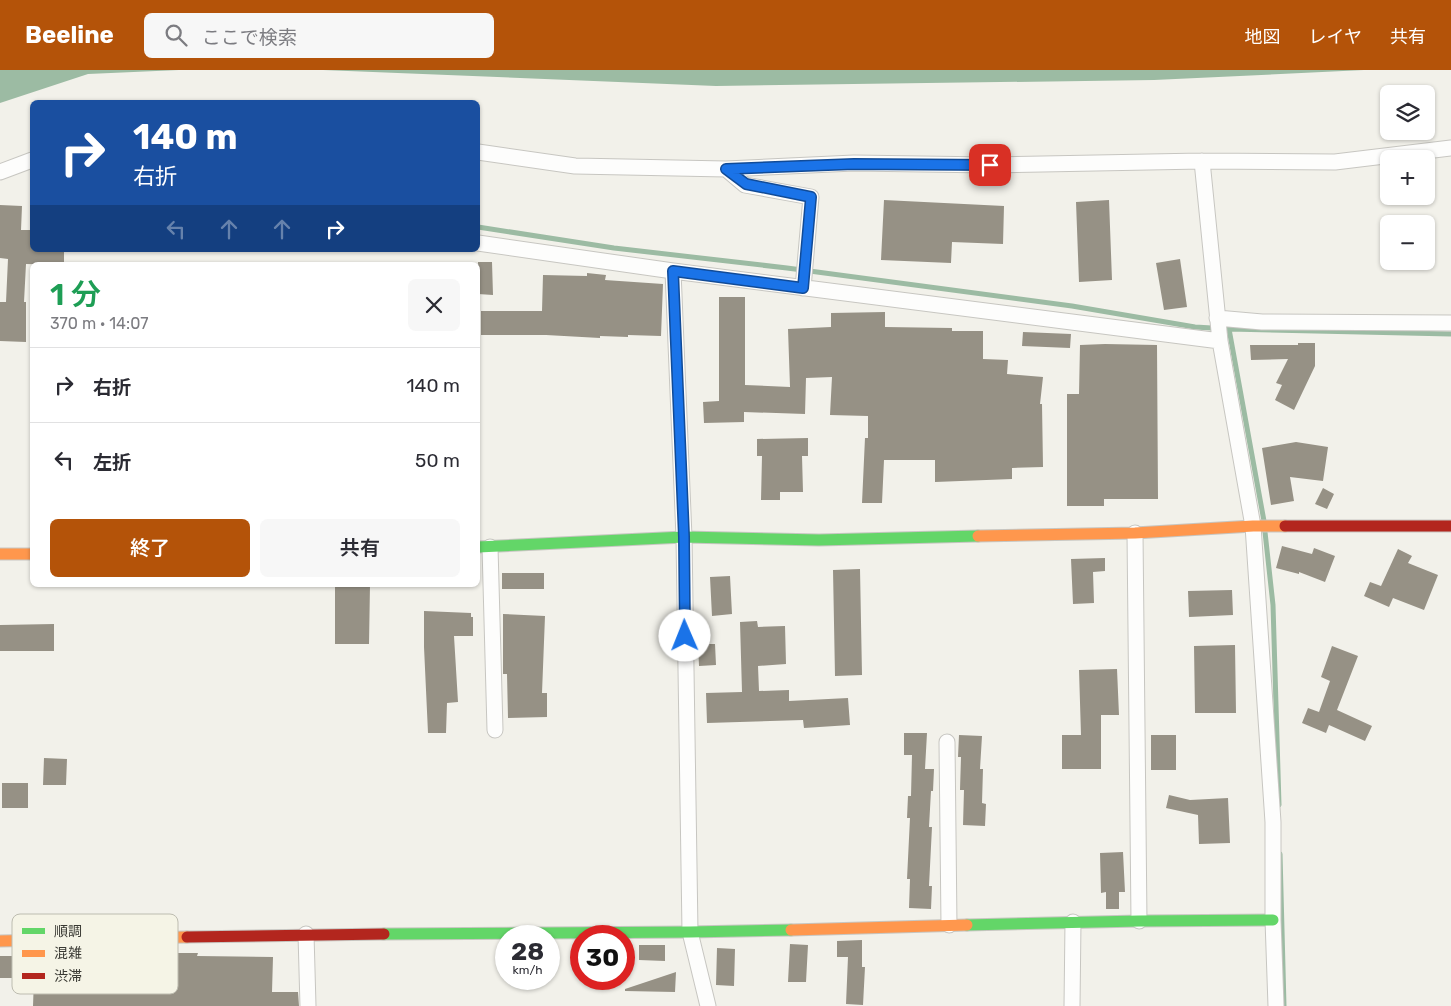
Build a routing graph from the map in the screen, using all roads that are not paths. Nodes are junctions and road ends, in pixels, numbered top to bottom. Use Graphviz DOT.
graph roads {
  1 [pos="1451,148"];
  2 [pos="480,152"];
  3 [pos="30,161"];
  4 [pos="1202,161"];
  5 [pos="726,169"];
  6 [pos="0,172"];
  7 [pos="480,243"];
  8 [pos="673,271"];
  9 [pos="803,288"];
  10 [pos="1218,318"];
  11 [pos="1451,323"];
  12 [pos="1220,342"];
  13 [pos="1253,526"];
  14 [pos="1451,526"];
  15 [pos="1135,533"];
  16 [pos="684,537"];
  17 [pos="484,547"];
  18 [pos="0,554"];
  19 [pos="30,554"];
  20 [pos="495,730"];
  21 [pos="947,742"];
  22 [pos="1273,920"];
  23 [pos="1139,921"];
  24 [pos="1073,922"];
  25 [pos="949,925"];
  26 [pos="690,932"];
  27 [pos="306,934"];
  28 [pos="178,937"];
  29 [pos="308,1006"];
  30 [pos="708,1006"];
  31 [pos="1072,1006"];
  32 [pos="1276,1006"];
  1 -- 4 [label="street"];
  2 -- 5 [label="street"];
  3 -- 6 [label="street"];
  4 -- 5 [label="street"];
  4 -- 10 [label="street"];
  5 -- 9 [label="street"];
  7 -- 8 [label="street"];
  8 -- 9 [label="street"];
  8 -- 16 [label="street"];
  9 -- 12 [label="street"];
  10 -- 11 [label="street"];
  10 -- 12 [label="street"];
  12 -- 13 [label="street"];
  13 -- 14 [label="street"];
  13 -- 15 [label="street"];
  13 -- 22 [label="street"];
  15 -- 16 [label="street"];
  15 -- 23 [label="street"];
  16 -- 17 [label="street"];
  16 -- 26 [label="street"];
  17 -- 20 [label="street"];
  18 -- 19 [label="street"];
  21 -- 25 [label="street"];
  22 -- 23 [label="street"];
  22 -- 32 [label="street"];
  23 -- 24 [label="street"];
  24 -- 25 [label="street"];
  24 -- 31 [label="street"];
  25 -- 26 [label="street"];
  26 -- 27 [label="street"];
  26 -- 30 [label="street"];
  27 -- 28 [label="street"];
  27 -- 29 [label="street"];
}
